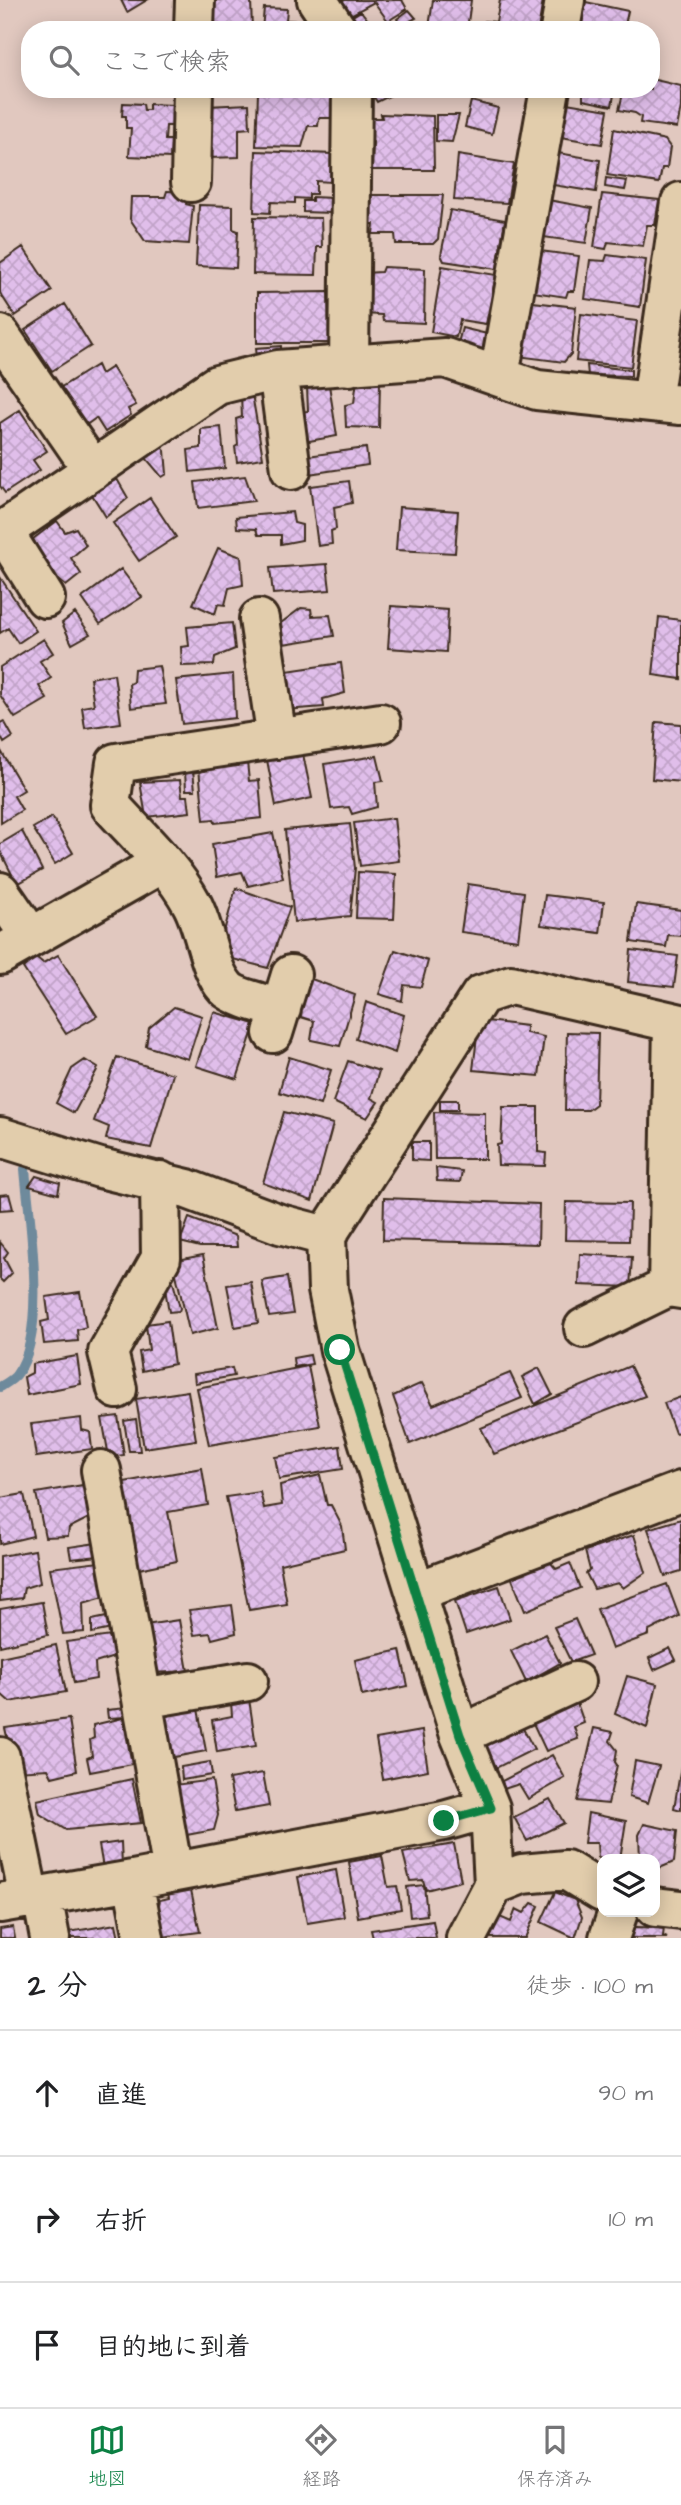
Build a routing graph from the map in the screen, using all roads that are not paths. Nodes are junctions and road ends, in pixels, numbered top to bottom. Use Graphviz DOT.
graph roads {
  1 [pos="195,0"];
  2 [pos="317,0"];
  3 [pos="565,0"];
  4 [pos="194,21"];
  5 [pos="331,21"];
  6 [pos="562,21"];
  7 [pos="193,98"];
  8 [pos="352,98"];
  9 [pos="548,98"];
  10 [pos="193,182"];
  11 [pos="681,202"];
  12 [pos="0,335"];
  13 [pos="349,366"];
  14 [pos="278,370"];
  15 [pos="499,376"];
  16 [pos="666,404"];
  17 [pos="93,470"];
  18 [pos="290,470"];
  19 [pos="1,532"];
  20 [pos="45,598"];
  21 [pos="259,620"];
  22 [pos="381,723"];
  23 [pos="277,739"];
  24 [pos="162,863"];
  25 [pos="0,891"];
  26 [pos="15,946"];
  27 [pos="282,1006"];
  28 [pos="677,1024"];
  29 [pos="0,1137"];
  30 [pos="160,1181"];
  31 [pos="326,1236"];
  32 [pos="674,1288"];
  33 [pos="584,1328"];
  34 [pos="117,1389"];
  35 [pos="102,1471"];
  36 [pos="681,1492"];
  37 [pos="416,1592"];
  38 [pos="248,1681"];
  39 [pos="575,1682"];
  40 [pos="142,1699"];
  41 [pos="460,1735"];
  42 [pos="0,1757"];
  43 [pos="491,1808"];
  44 [pos="173,1872"];
  45 [pos="134,1880"];
  46 [pos="494,1885"];
  47 [pos="597,1889"];
  48 [pos="24,1899"];
  49 [pos="660,1908"];
  50 [pos="681,1910"];
  51 [pos="616,1917"];
  52 [pos="50,1938"];
  53 [pos="144,1938"];
  54 [pos="466,1938"];
  55 [pos="609,1938"];
  1 -- 4 [label="street"];
  2 -- 5 [label="street"];
  3 -- 6 [label="street"];
  7 -- 10 [label="street"];
  8 -- 13 [label="street"];
  9 -- 15 [label="street"];
  11 -- 16 [label="street"];
  12 -- 17 [label="street"];
  13 -- 14 [label="street"];
  13 -- 15 [label="street"];
  14 -- 17 [label="street"];
  14 -- 18 [label="street"];
  15 -- 16 [label="street"];
  17 -- 19 [label="street"];
  19 -- 20 [label="street"];
  21 -- 23 [label="street"];
  22 -- 23 [label="street"];
  23 -- 24 [label="street"];
  24 -- 26 [label="street"];
  24 -- 27 [label="street"];
  25 -- 26 [label="street"];
  28 -- 31 [label="street"];
  28 -- 32 [label="street"];
  29 -- 30 [label="street"];
  30 -- 31 [label="street"];
  30 -- 34 [label="street"];
  31 -- 37 [label="street"];
  32 -- 33 [label="street"];
  35 -- 40 [label="street"];
  36 -- 37 [label="street"];
  37 -- 41 [label="street"];
  38 -- 40 [label="street"];
  39 -- 41 [label="street"];
  40 -- 44 [label="street"];
  41 -- 43 [label="street"];
  42 -- 48 [label="street"];
  43 -- 44 [label="street"];
  43 -- 46 [label="street"];
  44 -- 45 [label="street"];
  45 -- 48 [label="street"];
  45 -- 53 [label="street"];
  46 -- 47 [label="street"];
  46 -- 54 [label="street"];
  48 -- 52 [label="street"];
  49 -- 50 [label="street"];
  51 -- 55 [label="street"];
}
